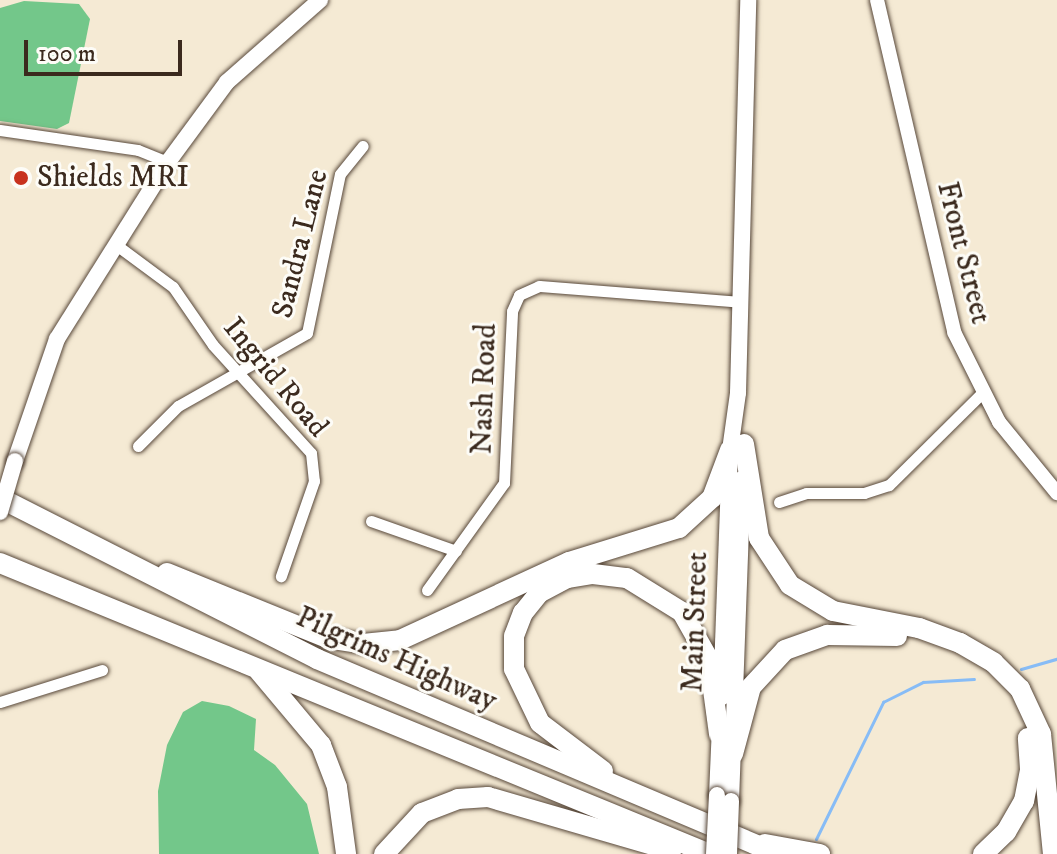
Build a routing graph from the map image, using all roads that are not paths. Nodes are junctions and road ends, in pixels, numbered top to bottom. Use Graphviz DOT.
graph roads {
  1 [pos="320,0"];
  2 [pos="748,0"];
  3 [pos="877,0"];
  4 [pos="0,130"];
  5 [pos="363,146"];
  6 [pos="168,162"];
  7 [pos="115,244"];
  8 [pos="741,302"];
  9 [pos="240,373"];
  10 [pos="982,393"];
  11 [pos="138,446"];
  12 [pos="737,447"];
  13 [pos="1057,493"];
  14 [pos="0,498"];
  15 [pos="779,502"];
  16 [pos="0,512"];
  17 [pos="26,512"];
  18 [pos="371,521"];
  19 [pos="456,551"];
  20 [pos="0,563"];
  21 [pos="281,576"];
  22 [pos="427,590"];
  23 [pos="257,668"];
  24 [pos="102,670"];
  25 [pos="0,702"];
  26 [pos="719,734"];
  27 [pos="733,754"];
  28 [pos="724,798"];
  29 [pos="673,811"];
  30 [pos="746,841"];
  31 [pos="346,854"];
  32 [pos="384,854"];
  33 [pos="682,854"];
  34 [pos="712,854"];
  35 [pos="729,854"];
  36 [pos="778,854"];
  37 [pos="820,854"];
  38 [pos="983,854"];
  39 [pos="1053,854"];
  1 -- 6 [label="main road"];
  2 -- 8 [label="main road, Main Street"];
  3 -- 10 [label="street, Front Street"];
  4 -- 6 [label="street"];
  5 -- 9 [label="street, Sandra Lane"];
  6 -- 7 [label="main road"];
  7 -- 9 [label="street, Ingrid Road"];
  7 -- 16 [label="main road, bridge"];
  8 -- 12 [label="main road, Main Street"];
  8 -- 19 [label="street, Nash Road"];
  9 -- 11 [label="street, Sandra Lane"];
  9 -- 21 [label="street, Ingrid Road"];
  10 -- 13 [label="street, Front Street"];
  10 -- 15 [label="street"];
  12 -- 17 [label="highway"];
  12 -- 26 [label="main road, Main Street"];
  12 -- 27 [label="main road, Main Street"];
  12 -- 39 [label="highway"];
  14 -- 17 [label="highway, Pilgrims Highway"];
  17 -- 29 [label="highway, Pilgrims Highway"];
  18 -- 19 [label="street"];
  19 -- 22 [label="street, Nash Road"];
  20 -- 23 [label="highway, Pilgrims Highway"];
  23 -- 31 [label="highway"];
  23 -- 34 [label="highway, Pilgrims Highway"];
  24 -- 25 [label="street"];
  26 -- 28 [label="main road, Main Street"];
  26 -- 29 [label="highway"];
  27 -- 28 [label="main road, Main Street"];
  27 -- 38 [label="highway"];
  28 -- 34 [label="main road, Main Street, bridge"];
  28 -- 35 [label="main road, Main Street, bridge"];
  29 -- 30 [label="highway, Pilgrims Highway"];
  30 -- 36 [label="highway, Pilgrims Highway"];
  30 -- 37 [label="highway"];
  32 -- 33 [label="highway"];
}
